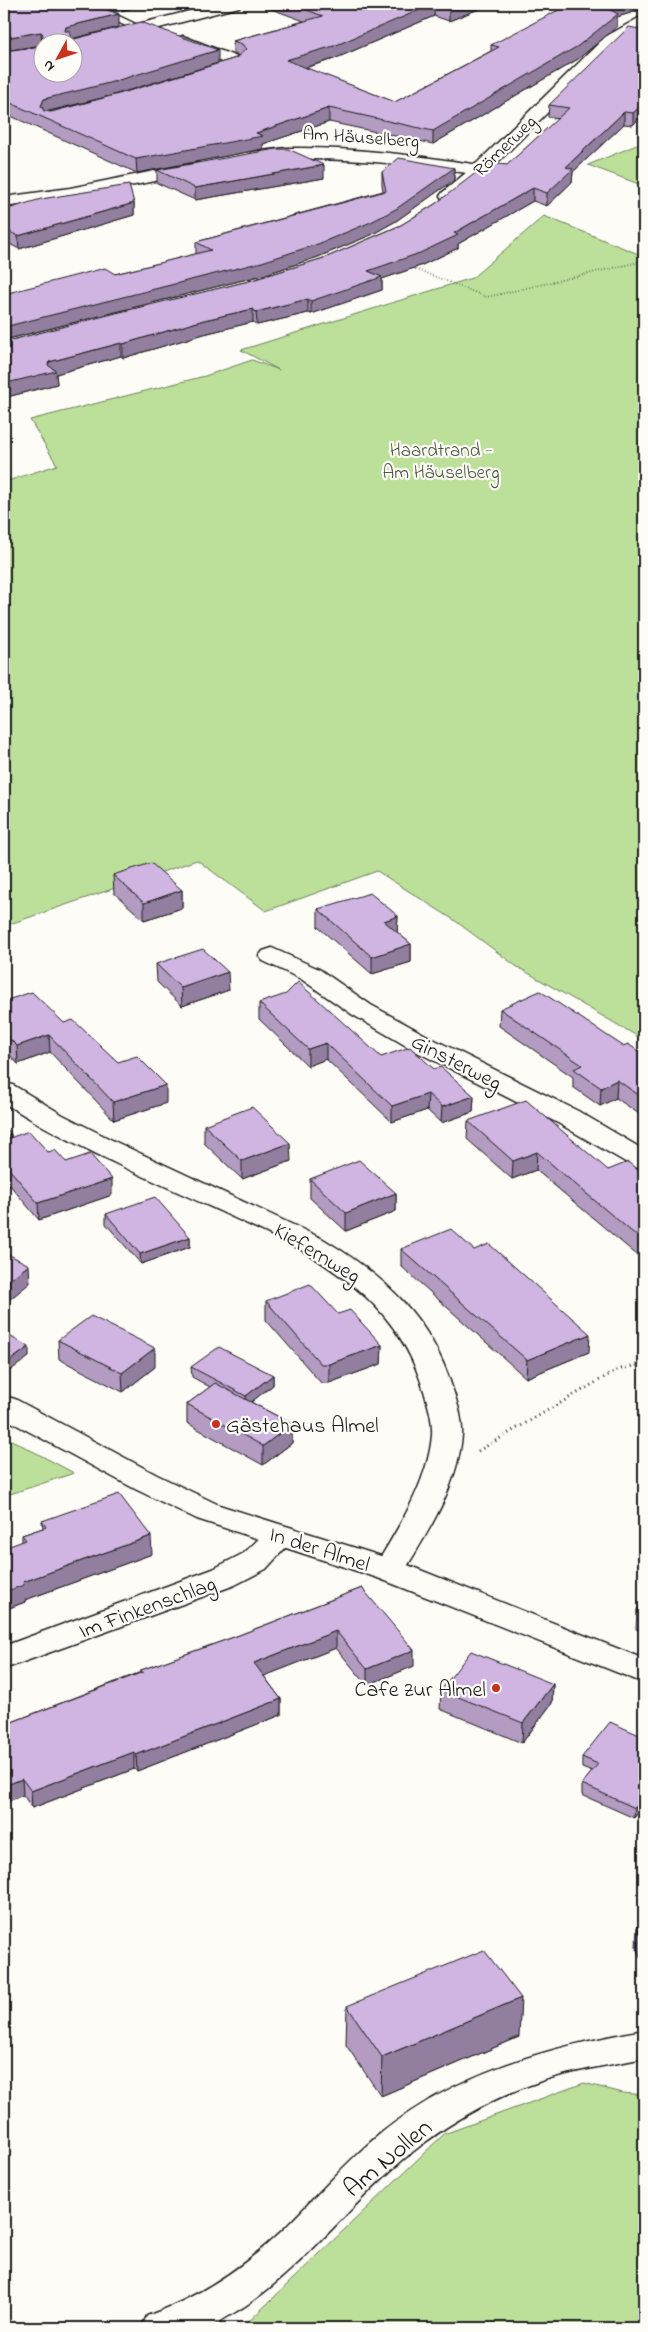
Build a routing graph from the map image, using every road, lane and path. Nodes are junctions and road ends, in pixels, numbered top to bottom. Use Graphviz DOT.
graph roads {
  1 [pos="86,4"];
  2 [pos="229,4"];
  3 [pos="644,20"];
  4 [pos="144,28"];
  5 [pos="624,31"];
  6 [pos="644,36"];
  7 [pos="82,44"];
  8 [pos="192,78"];
  9 [pos="241,159"];
  10 [pos="212,164"];
  11 [pos="480,170"];
  12 [pos="4,202"];
  13 [pos="432,208"];
  14 [pos="644,261"];
  15 [pos="406,266"];
  16 [pos="272,956"];
  17 [pos="4,1091"];
  18 [pos="644,1161"];
  19 [pos="644,1363"];
  20 [pos="4,1406"];
  21 [pos="439,1474"];
  22 [pos="281,1535"];
  23 [pos="389,1570"];
  24 [pos="4,1658"];
  25 [pos="644,1672"];
  26 [pos="644,2044"];
  27 [pos="161,2328"];
  1 -- 4 [label="lane"];
  2 -- 4 [label="street"];
  3 -- 5 [label="street, Römerweg"];
  4 -- 7 [label="street"];
  4 -- 8 [label="street"];
  5 -- 6 [label="street"];
  5 -- 11 [label="street, Römerweg"];
  9 -- 11 [label="street, Am Häuselberg"];
  10 -- 12 [label="street"];
  11 -- 13 [label="street, Römerweg"];
  14 -- 15 [label="path"];
  16 -- 18 [label="street, Ginsterweg"];
  17 -- 21 [label="street, Kiefernweg"];
  19 -- 21 [label="path"];
  20 -- 22 [label="street, In der Almel"];
  21 -- 23 [label="street, Kiefernweg"];
  22 -- 23 [label="street, In der Almel"];
  22 -- 24 [label="street, Im Finkenschlag"];
  23 -- 25 [label="street, In der Almel"];
  26 -- 27 [label="street, Am Nollen"];
}
